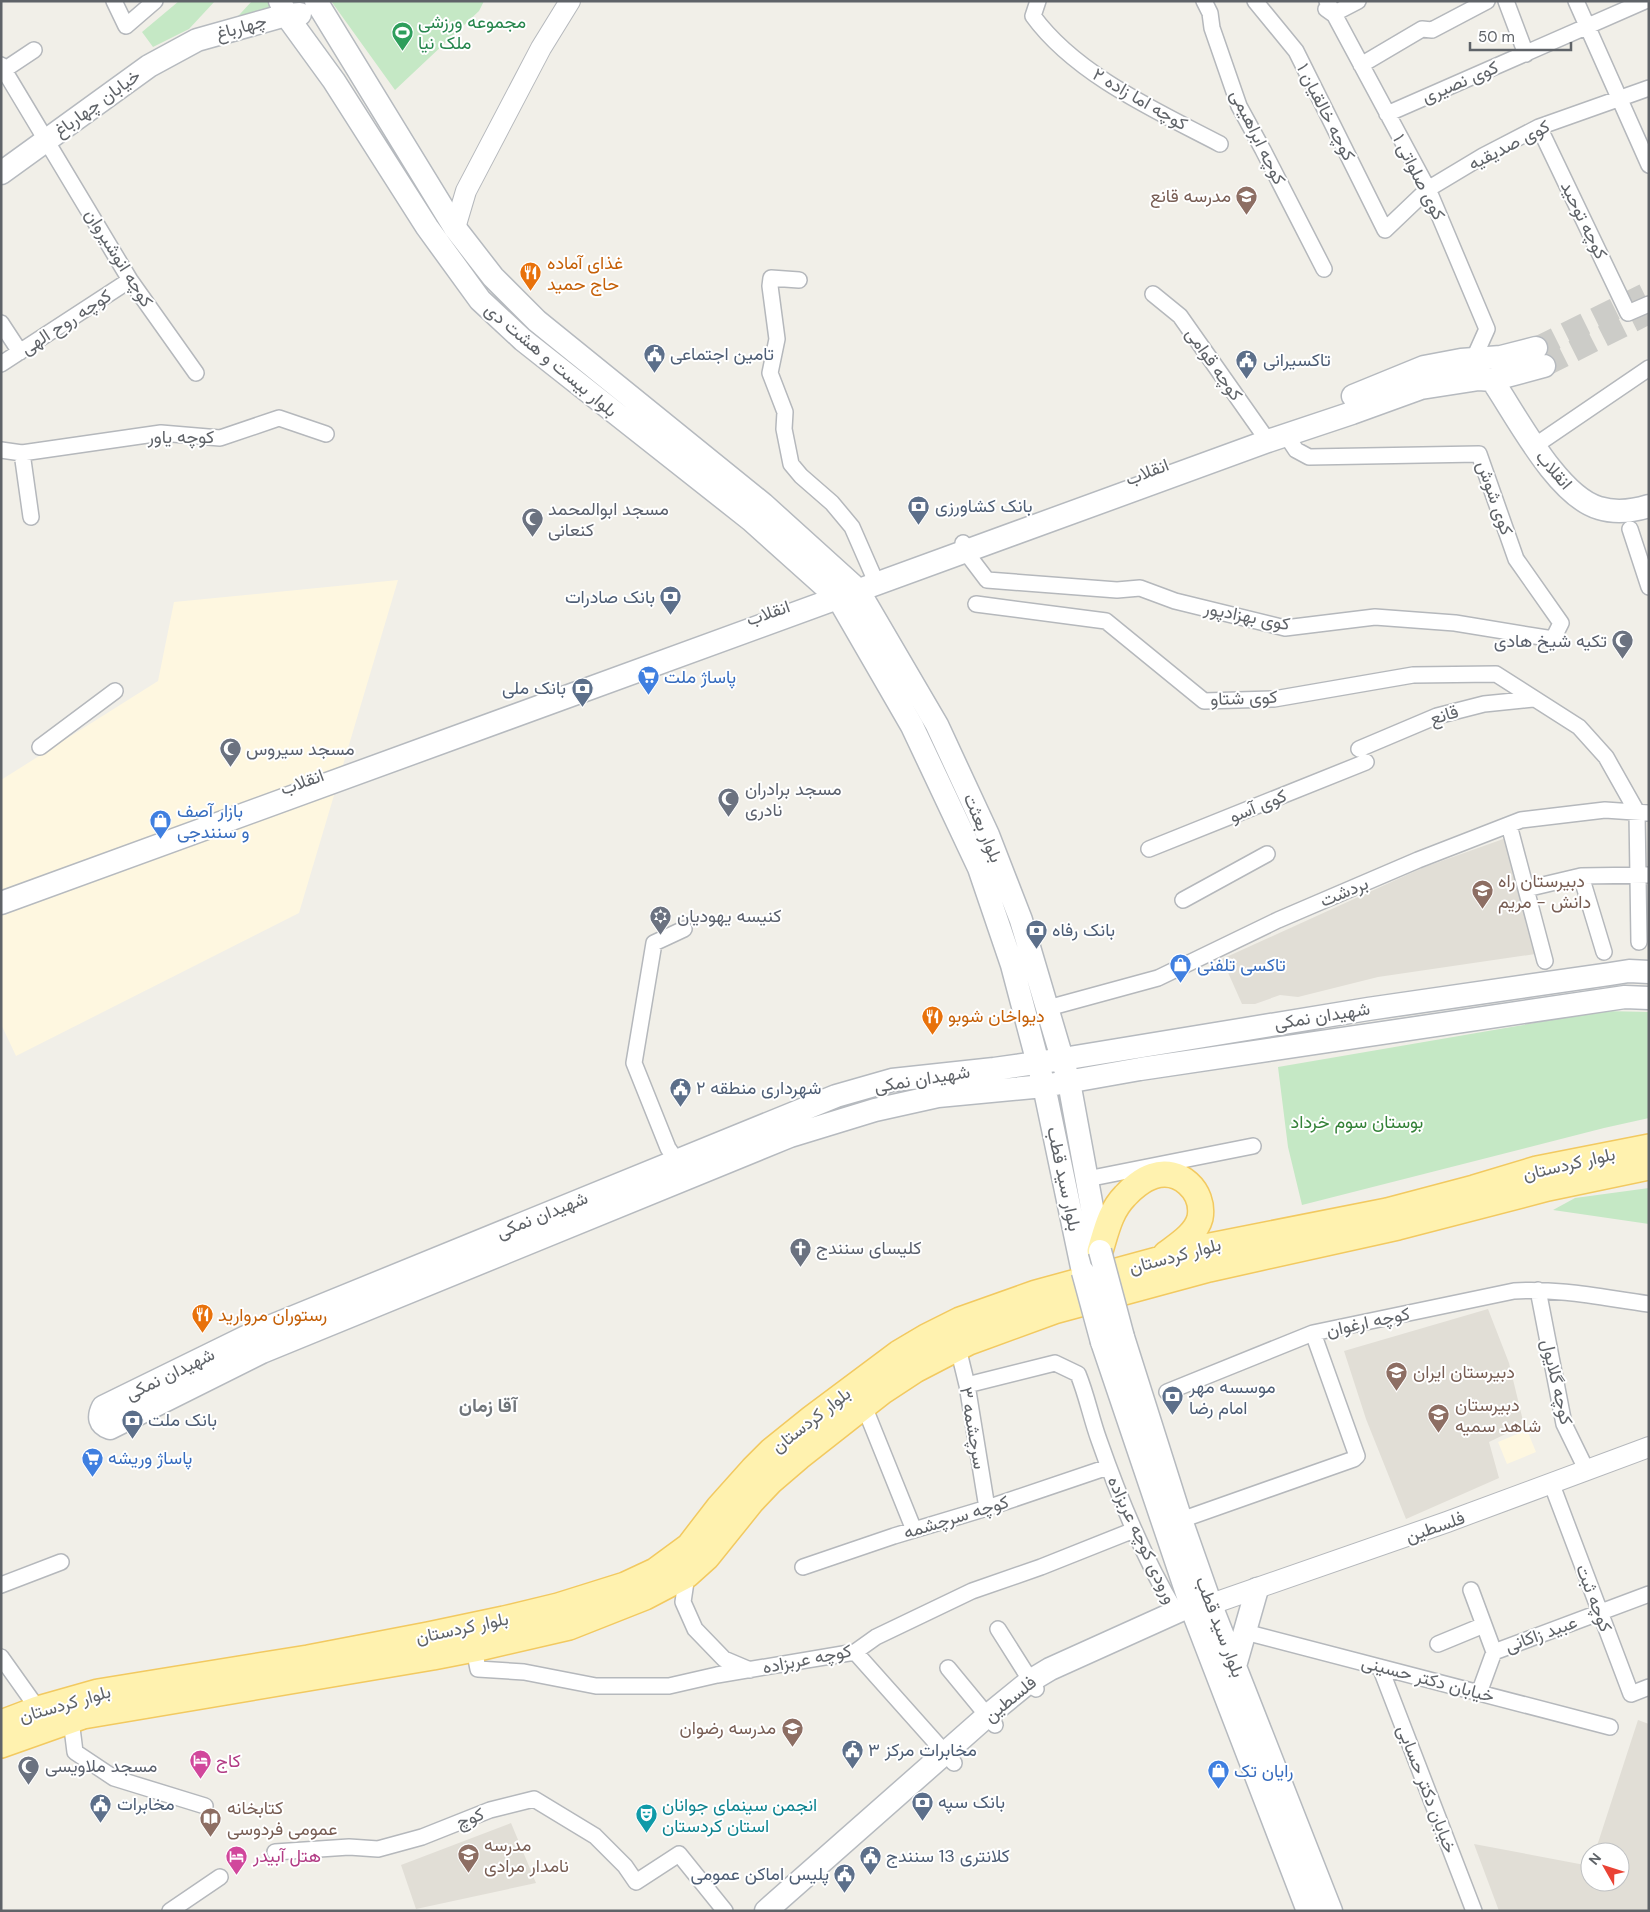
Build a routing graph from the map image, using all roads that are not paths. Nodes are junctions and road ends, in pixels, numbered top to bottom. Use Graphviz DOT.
graph roads {
  1 [pos="114,1"];
  2 [pos="155,1"];
  3 [pos="311,1"];
  4 [pos="316,1"];
  5 [pos="570,1"];
  6 [pos="1038,1"];
  7 [pos="1204,1"];
  8 [pos="1255,1"];
  9 [pos="1317,1"];
  10 [pos="1358,1"];
  11 [pos="1487,1"];
  12 [pos="1506,1"];
  13 [pos="1576,1"];
  14 [pos="1646,4"];
  15 [pos="283,8"];
  16 [pos="1330,8"];
  17 [pos="1589,27"];
  18 [pos="197,40"];
  19 [pos="34,50"];
  20 [pos="1526,54"];
  21 [pos="1361,65"];
  22 [pos="355,67"];
  23 [pos="3,68"];
  24 [pos="334,81"];
  25 [pos="1649,88"];
  26 [pos="1618,98"];
  27 [pos="1387,114"];
  28 [pos="1539,127"];
  29 [pos="46,140"];
  30 [pos="1220,144"];
  31 [pos="1649,165"];
  32 [pos="1,173"];
  33 [pos="1428,189"];
  34 [pos="455,228"];
  35 [pos="1385,230"];
  36 [pos="1324,269"];
  37 [pos="130,280"];
  38 [pos="799,280"];
  39 [pos="1153,294"];
  40 [pos="1649,304"];
  41 [pos="1,323"];
  42 [pos="20,352"];
  43 [pos="1474,358"];
  44 [pos="1,364"];
  45 [pos="1649,368"];
  46 [pos="196,373"];
  47 [pos="1492,380"];
  48 [pos="628,396"];
  49 [pos="613,413"];
  50 [pos="326,434"];
  51 [pos="1271,435"];
  52 [pos="1533,447"];
  53 [pos="1,450"];
  54 [pos="22,453"];
  55 [pos="1649,506"];
  56 [pos="31,517"];
  57 [pos="1630,529"];
  58 [pos="964,546"];
  59 [pos="1649,584"];
  60 [pos="850,588"];
  61 [pos="976,604"];
  62 [pos="1553,639"];
  63 [pos="115,691"];
  64 [pos="1533,699"];
  65 [pos="40,747"];
  66 [pos="1363,755"];
  67 [pos="1643,813"];
  68 [pos="1509,825"];
  69 [pos="1149,849"];
  70 [pos="1267,854"];
  71 [pos="1644,875"];
  72 [pos="1581,876"];
  73 [pos="1526,889"];
  74 [pos="1,892"];
  75 [pos="1183,900"];
  76 [pos="1,903"];
  77 [pos="684,929"];
  78 [pos="1639,942"];
  79 [pos="1604,952"];
  80 [pos="1545,962"];
  81 [pos="1649,972"];
  82 [pos="1649,998"];
  83 [pos="1048,1008"];
  84 [pos="1278,1024"];
  85 [pos="1282,1048"];
  86 [pos="1063,1059"];
  87 [pos="1038,1063"];
  88 [pos="1069,1082"];
  89 [pos="1044,1086"];
  90 [pos="1253,1146"];
  91 [pos="1649,1147"];
  92 [pos="1649,1167"];
  93 [pos="681,1170"];
  94 [pos="1087,1179"];
  95 [pos="1158,1260"];
  96 [pos="1096,1279"];
  97 [pos="1538,1290"];
  98 [pos="1649,1304"];
  99 [pos="1313,1333"];
  100 [pos="1113,1339"];
  101 [pos="958,1348"];
  102 [pos="966,1385"];
  103 [pos="1167,1392"];
  104 [pos="864,1406"];
  105 [pos="106,1417"];
  106 [pos="1649,1447"];
  107 [pos="1108,1467"];
  108 [pos="1587,1471"];
  109 [pos="1552,1485"];
  110 [pos="987,1508"];
  111 [pos="1181,1520"];
  112 [pos="914,1530"];
  113 [pos="1134,1530"];
  114 [pos="61,1562"];
  115 [pos="803,1567"];
  116 [pos="687,1575"];
  117 [pos="1,1585"];
  118 [pos="1257,1589"];
  119 [pos="1471,1590"];
  120 [pos="1649,1594"];
  121 [pos="1200,1607"];
  122 [pos="1599,1612"];
  123 [pos="1484,1625"];
  124 [pos="998,1629"];
  125 [pos="1245,1632"];
  126 [pos="1438,1644"];
  127 [pos="474,1649"];
  128 [pos="856,1652"];
  129 [pos="1494,1652"];
  130 [pos="1,1656"];
  131 [pos="1234,1666"];
  132 [pos="1380,1667"];
  133 [pos="948,1668"];
  134 [pos="750,1670"];
  135 [pos="1034,1685"];
  136 [pos="1649,1687"];
  137 [pos="1479,1693"];
  138 [pos="38,1709"];
  139 [pos="71,1720"];
  140 [pos="991,1721"];
  141 [pos="1,1722"];
  142 [pos="1610,1727"];
  143 [pos="1,1745"];
  144 [pos="950,1758"];
  145 [pos="205,1806"];
  146 [pos="275,1852"];
  147 [pos="220,1877"];
  148 [pos="170,1911"];
  149 [pos="725,1911"];
  150 [pos="766,1911"];
  151 [pos="784,1911"];
  152 [pos="1308,1911"];
  153 [pos="1331,1911"];
  154 [pos="1474,1911"];
  1 -- 2 [label="street"];
  3 -- 15 [label="main road, چهارباغ"];
  4 -- 22 [label="main road, بلوار بیست و هشت دی"];
  5 -- 34 [label="street"];
  6 -- 30 [label="street, کوچه اما زاده ۲"];
  7 -- 36 [label="street, کوچه ابراهیمی"];
  8 -- 35 [label="street, کوچه خالقیان ۱"];
  9 -- 16 [label="street"];
  10 -- 16 [label="street"];
  11 -- 21 [label="street"];
  12 -- 20 [label="street"];
  13 -- 17 [label="street"];
  14 -- 17 [label="street, کوی نصیری"];
  15 -- 18 [label="main road, چهارباغ"];
  15 -- 24 [label="main road, بلوار بیست و هشت دی"];
  16 -- 21 [label="street, کوی صلواتی ۱"];
  17 -- 20 [label="street, کوی نصیری"];
  17 -- 26 [label="street"];
  18 -- 29 [label="main road, خیابان چهارباغ"];
  19 -- 23 [label="street"];
  20 -- 27 [label="street, کوی نصیری"];
  21 -- 27 [label="street, کوی صلواتی ۱"];
  22 -- 24 [label="main road"];
  22 -- 34 [label="main road, بلوار بیست و هشت دی"];
  23 -- 29 [label="street, کوچه انوشیروان"];
  24 -- 49 [label="main road, بلوار بیست و هشت دی"];
  25 -- 26 [label="street, کوی صدیقیه"];
  26 -- 28 [label="street, کوی صدیقیه"];
  26 -- 31 [label="street"];
  27 -- 33 [label="street, کوی صلواتی ۱"];
  28 -- 33 [label="street, کوی صدیقیه"];
  28 -- 40 [label="street, کوچه توحید"];
  29 -- 32 [label="main road, خیابان چهارباغ"];
  29 -- 37 [label="street, کوچه انوشیروان"];
  33 -- 35 [label="street, کوی صدیقیه"];
  33 -- 43 [label="street, کوی صلواتی ۱"];
  34 -- 48 [label="main road, بلوار بیست و هشت دی"];
  37 -- 42 [label="street, کوچه روح الهی"];
  37 -- 46 [label="street, کوچه انوشیروان"];
  38 -- 60 [label="street"];
  39 -- 51 [label="street, کوچه قوامی"];
  41 -- 42 [label="street"];
  42 -- 44 [label="street, کوچه روح الهی"];
  43 -- 47 [label="main road, انقلاب"];
  43 -- 51 [label="main road, انقلاب"];
  45 -- 52 [label="street"];
  47 -- 51 [label="main road, انقلاب"];
  47 -- 52 [label="main road, انقلاب"];
  48 -- 49 [label="main road"];
  48 -- 60 [label="main road, بلوار بیست و هشت دی"];
  49 -- 60 [label="main road, بلوار بیست و هشت دی"];
  50 -- 54 [label="street, کوچه یاور"];
  51 -- 58 [label="main road, انقلاب"];
  51 -- 62 [label="street, کوی شوش"];
  52 -- 55 [label="main road, انقلاب"];
  53 -- 54 [label="street, کوچه یاور"];
  54 -- 56 [label="street"];
  57 -- 59 [label="street"];
  58 -- 60 [label="main road, انقلاب"];
  58 -- 62 [label="street, کوی بهزادپور"];
  60 -- 74 [label="main road, انقلاب"];
  60 -- 76 [label="main road, انقلاب"];
  60 -- 83 [label="main road, بلوار بعثت"];
  60 -- 87 [label="main road, بلوار بعثت"];
  61 -- 64 [label="street, کوی شتاو"];
  63 -- 65 [label="street"];
  64 -- 66 [label="street, قانع"];
  64 -- 67 [label="street, کوی شتاو"];
  66 -- 69 [label="street, کوی آسو"];
  67 -- 68 [label="street, بردشت"];
  67 -- 71 [label="street"];
  68 -- 73 [label="street"];
  68 -- 83 [label="street, بردشت"];
  70 -- 75 [label="street"];
  71 -- 72 [label="street"];
  71 -- 78 [label="street"];
  72 -- 73 [label="street"];
  72 -- 79 [label="street"];
  73 -- 80 [label="street"];
  77 -- 93 [label="street"];
  81 -- 84 [label="main road, شهیدان نمکی"];
  82 -- 85 [label="main road, شهیدان نمکی"];
  83 -- 86 [label="main road, بلوار بعثت"];
  84 -- 85 [label="main road"];
  84 -- 86 [label="main road, شهیدان نمکی"];
  85 -- 88 [label="main road, شهیدان نمکی"];
  86 -- 87 [label="main road, شهیدان نمکی"];
  86 -- 88 [label="main road, بلوار بعثت"];
  87 -- 89 [label="main road, بلوار بعثت"];
  87 -- 93 [label="main road, شهیدان نمکی"];
  88 -- 89 [label="main road, شهیدان نمکی"];
  88 -- 94 [label="main road, بلوار سید قطب"];
  89 -- 93 [label="main road, شهیدان نمکی"];
  89 -- 96 [label="main road, بلوار سید قطب"];
  90 -- 94 [label="street"];
  91 -- 95 [label="main road, بلوار کردستان"];
  92 -- 96 [label="main road, بلوار کردستان"];
  93 -- 105 [label="main road, شهیدان نمکی"];
  94 -- 96 [label="main road, بلوار سید قطب"];
  95 -- 96 [label="main road, بلوار کردستان"];
  95 -- 96 [label="main road"];
  96 -- 100 [label="main road, bridge"];
  96 -- 101 [label="main road, بلوار کردستان"];
  96 -- 138 [label="main road, بلوار کردستان"];
  97 -- 98 [label="street, کوچه ارغوان"];
  97 -- 99 [label="street, کوچه ارغوان"];
  97 -- 108 [label="street, کوچه گلایول"];
  99 -- 103 [label="street"];
  99 -- 111 [label="street, کوچه ارغوان"];
  100 -- 111 [label="main road, بلوار سید قطب"];
  100 -- 121 [label="main road, بلوار سید قطب"];
  101 -- 102 [label="street, سرچشمه ۳"];
  101 -- 104 [label="main road, بلوار کردستان"];
  102 -- 107 [label="street, ورودی کوچه عربزاده"];
  102 -- 110 [label="street, سرچشمه ۳"];
  104 -- 112 [label="street"];
  104 -- 116 [label="main road, بلوار کردستان"];
  106 -- 108 [label="street, فلسطین"];
  107 -- 110 [label="street, کوچه سرچشمه"];
  107 -- 113 [label="street, ورودی کوچه عربزاده"];
  108 -- 109 [label="street, فلسطین"];
  109 -- 118 [label="street, فلسطین"];
  109 -- 122 [label="street, کوچه ثبت"];
  110 -- 112 [label="street, کوچه سرچشمه"];
  111 -- 121 [label="main road, بلوار سید قطب"];
  112 -- 115 [label="street, کوچه سرچشمه"];
  113 -- 121 [label="street, ورودی کوچه عربزاده"];
  113 -- 128 [label="street, کوچه عربزاده"];
  114 -- 117 [label="street"];
  116 -- 127 [label="main road, بلوار کردستان"];
  116 -- 134 [label="street"];
  118 -- 121 [label="street, فلسطین"];
  118 -- 125 [label="main road"];
  119 -- 123 [label="street, عبید زاکانی"];
  120 -- 122 [label="street, عبید زاکانی"];
  121 -- 131 [label="main road, بلوار سید قطب"];
  121 -- 135 [label="main road, فلسطین"];
  121 -- 152 [label="main road, بلوار سید قطب"];
  122 -- 129 [label="street, عبید زاکانی"];
  122 -- 136 [label="street, کوچه ثبت"];
  123 -- 126 [label="street"];
  123 -- 129 [label="street, عبید زاکانی"];
  124 -- 135 [label="street"];
  125 -- 131 [label="main road"];
  125 -- 132 [label="street, خیابان دکتر حسینی"];
  127 -- 134 [label="street, کوچه عربزاده"];
  127 -- 139 [label="main road, بلوار کردستان"];
  128 -- 134 [label="street, کوچه عربزاده"];
  128 -- 144 [label="street"];
  129 -- 137 [label="street"];
  130 -- 138 [label="street"];
  131 -- 153 [label="main road, بلوار سید قطب"];
  132 -- 137 [label="street, خیابان دکتر حسینی"];
  132 -- 154 [label="street, خیابان دکتر حسابی"];
  133 -- 140 [label="street"];
  135 -- 140 [label="main road, فلسطین"];
  137 -- 142 [label="street, خیابان دکتر حسینی"];
  138 -- 141 [label="main road, بلوار کردستان"];
  139 -- 143 [label="main road, بلوار کردستان"];
  139 -- 145 [label="street"];
  140 -- 144 [label="main road, فلسطین"];
  144 -- 150 [label="main road, فلسطین"];
  144 -- 151 [label="main road, فلسطین"];
  146 -- 149 [label="street, کوچ"];
  147 -- 148 [label="street"];
}
